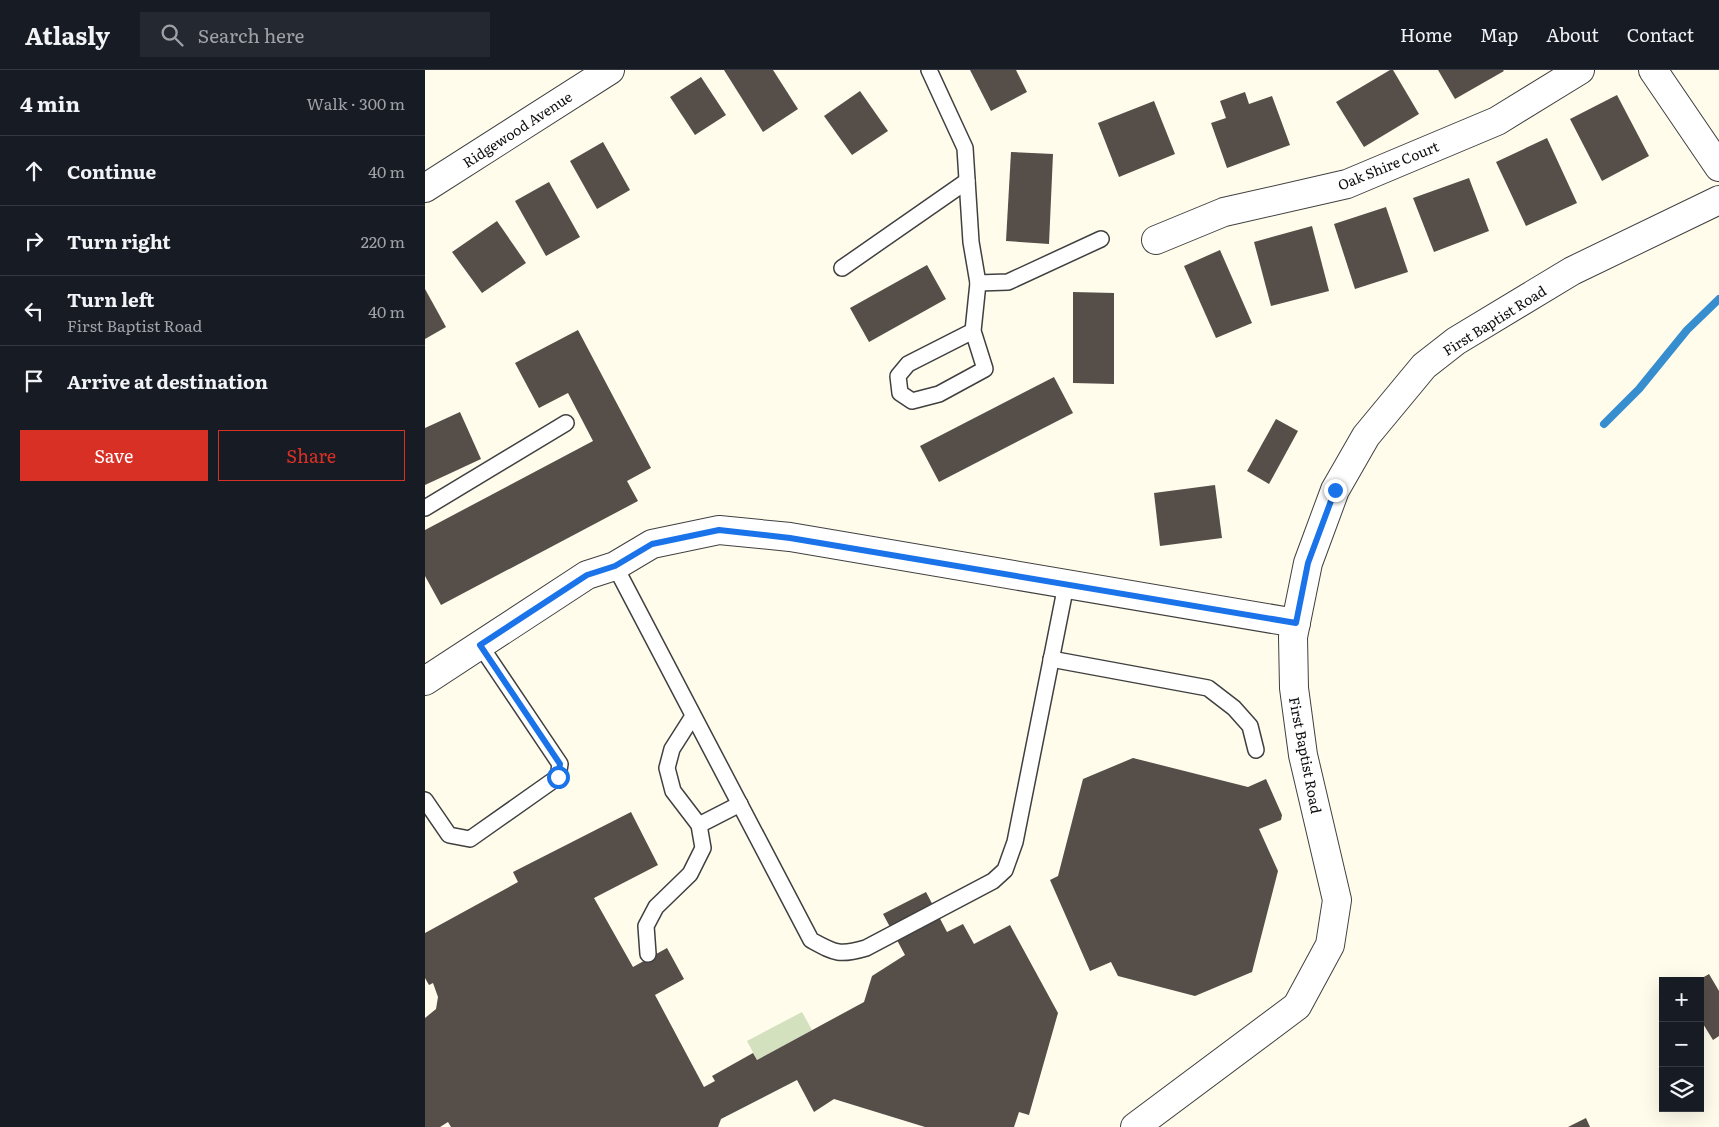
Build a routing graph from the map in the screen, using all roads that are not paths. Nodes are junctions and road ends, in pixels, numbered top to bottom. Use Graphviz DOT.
graph roads {
  1 [pos="610,70"];
  2 [pos="929,70"];
  3 [pos="1581,70"];
  4 [pos="1653,70"];
  5 [pos="1719,166"];
  6 [pos="967,181"];
  7 [pos="425,188"];
  8 [pos="1719,200"];
  9 [pos="1101,240"];
  10 [pos="1155,240"];
  11 [pos="842,268"];
  12 [pos="978,283"];
  13 [pos="973,331"];
  14 [pos="567,423"];
  15 [pos="425,508"];
  16 [pos="615,566"];
  17 [pos="1066,584"];
  18 [pos="1296,623"];
  19 [pos="480,645"];
  20 [pos="1051,659"];
  21 [pos="425,681"];
  22 [pos="693,716"];
  23 [pos="1256,750"];
  24 [pos="425,800"];
  25 [pos="740,804"];
  26 [pos="699,825"];
  27 [pos="648,954"];
  28 [pos="1135,1127"];
  1 -- 7 [label="street, Ridgewood Avenue"];
  2 -- 6 [label="lane"];
  3 -- 10 [label="street, Oak Shire Court"];
  4 -- 5 [label="street"];
  6 -- 11 [label="lane"];
  6 -- 12 [label="lane"];
  8 -- 18 [label="street, First Baptist Road"];
  9 -- 12 [label="lane"];
  12 -- 13 [label="lane"];
  13 -- 13 [label="lane"];
  14 -- 15 [label="lane"];
  16 -- 17 [label="street"];
  16 -- 19 [label="street"];
  16 -- 22 [label="lane"];
  17 -- 18 [label="street"];
  17 -- 20 [label="lane"];
  18 -- 28 [label="street, First Baptist Road"];
  19 -- 21 [label="street"];
  19 -- 24 [label="lane"];
  20 -- 23 [label="lane"];
  20 -- 25 [label="lane"];
  22 -- 25 [label="lane"];
  22 -- 26 [label="lane"];
  25 -- 26 [label="lane"];
  26 -- 27 [label="lane"];
}
